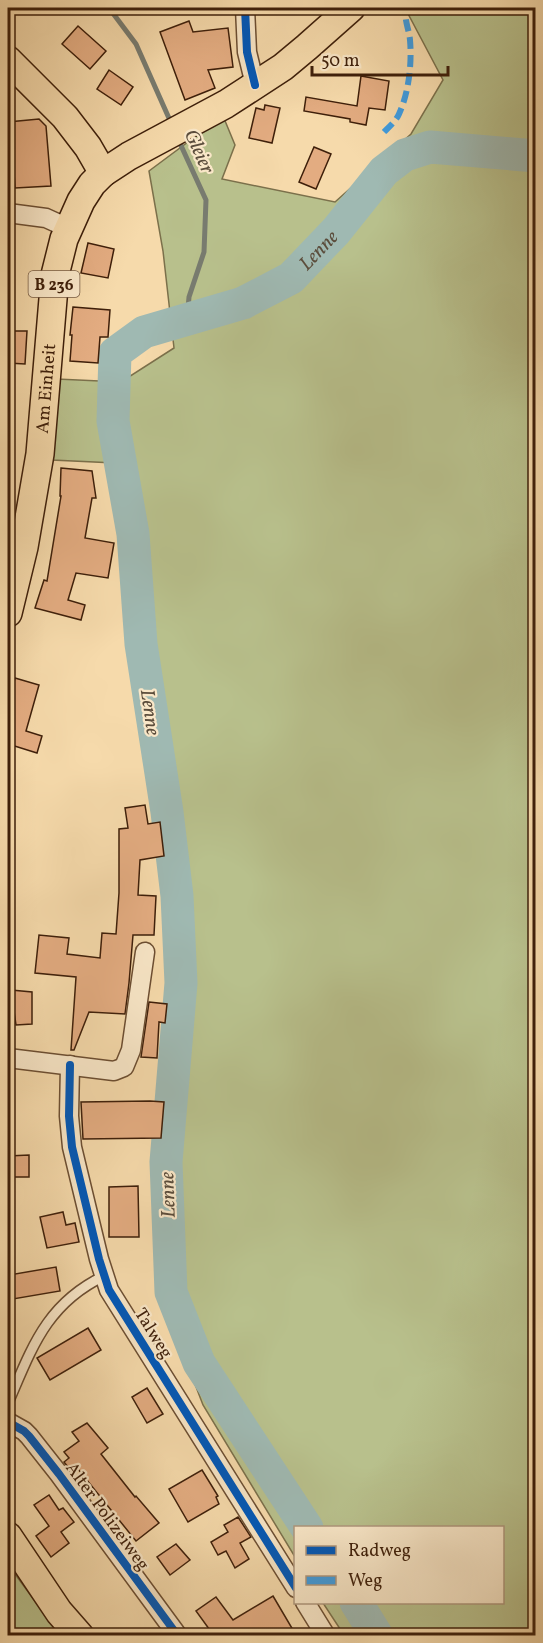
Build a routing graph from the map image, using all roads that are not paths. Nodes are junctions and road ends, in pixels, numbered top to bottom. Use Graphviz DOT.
graph roads {
  1 [pos="245,8"];
  2 [pos="351,8"];
  3 [pos="8,60"];
  4 [pos="255,85"];
  5 [pos="104,173"];
  6 [pos="8,213"];
  7 [pos="68,228"];
  8 [pos="16,547"];
  9 [pos="8,613"];
  10 [pos="145,952"];
  11 [pos="8,1058"];
  12 [pos="70,1065"];
  13 [pos="104,1276"];
  14 [pos="8,1403"];
  15 [pos="8,1422"];
  16 [pos="8,1536"];
  17 [pos="294,1585"];
  18 [pos="306,1604"];
  19 [pos="80,1635"];
  20 [pos="178,1635"];
  21 [pos="326,1635"];
  1 -- 4 [label="street"];
  2 -- 4 [label="main road, B 236"];
  3 -- 5 [label="main road"];
  4 -- 5 [label="main road, B 236"];
  5 -- 7 [label="main road, Am Einheit / B 236"];
  6 -- 7 [label="street"];
  7 -- 8 [label="main road, Am Einheit / B 236"];
  8 -- 9 [label="main road, Am Einheit / B 236"];
  10 -- 12 [label="street"];
  11 -- 12 [label="street"];
  12 -- 13 [label="street, Talweg"];
  13 -- 14 [label="lane"];
  13 -- 17 [label="street, Talweg"];
  15 -- 20 [label="street, Alter Polizeiweg"];
  16 -- 19 [label="main road"];
  18 -- 21 [label="street"];
}
